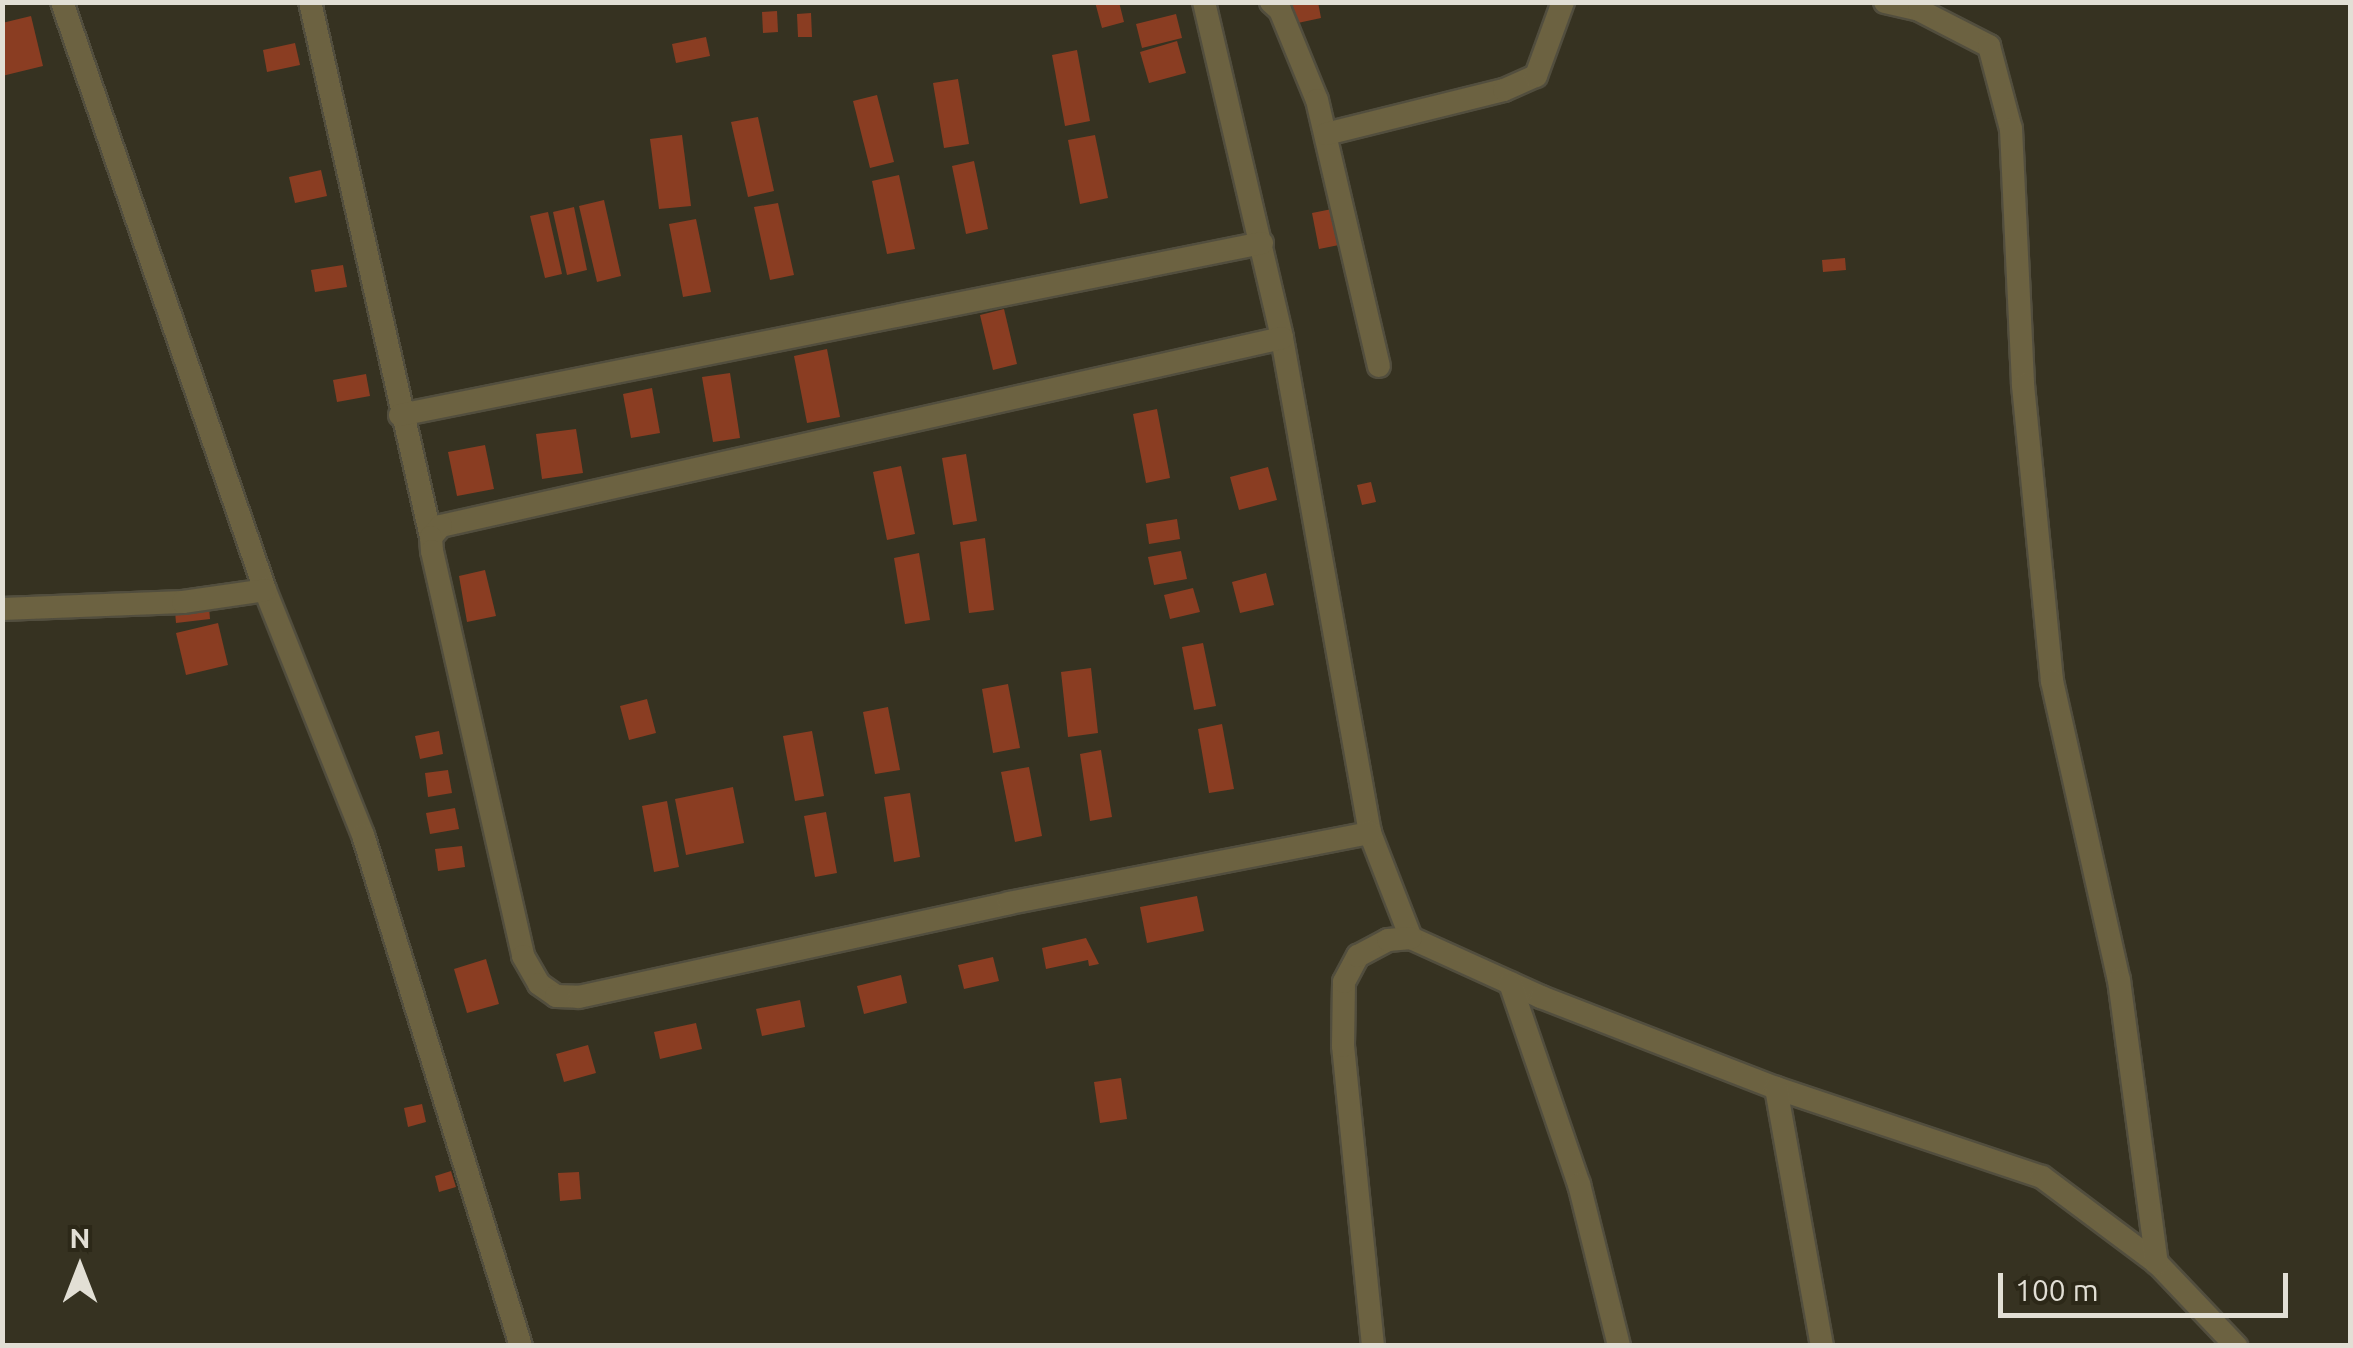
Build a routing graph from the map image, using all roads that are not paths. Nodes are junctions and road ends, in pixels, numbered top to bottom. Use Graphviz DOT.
graph roads {
  1 [pos="62,2"];
  2 [pos="310,2"];
  3 [pos="1204,2"];
  4 [pos="1271,2"];
  5 [pos="1563,2"];
  6 [pos="1885,2"];
  7 [pos="1326,134"];
  8 [pos="1262,243"];
  9 [pos="1282,338"];
  10 [pos="1380,366"];
  11 [pos="400,415"];
  12 [pos="431,538"];
  13 [pos="266,590"];
  14 [pos="2,609"];
  15 [pos="1370,834"];
  16 [pos="1412,938"];
  17 [pos="1510,984"];
  18 [pos="1776,1088"];
  19 [pos="2158,1263"];
  20 [pos="521,1346"];
  21 [pos="1373,1346"];
  22 [pos="1618,1346"];
  23 [pos="1822,1346"];
  24 [pos="2236,1346"];
  1 -- 13 [label="street"];
  2 -- 11 [label="street"];
  3 -- 8 [label="street"];
  4 -- 7 [label="street"];
  5 -- 7 [label="street"];
  6 -- 19 [label="street"];
  7 -- 10 [label="street"];
  8 -- 9 [label="street"];
  8 -- 11 [label="street"];
  9 -- 12 [label="street"];
  9 -- 15 [label="street"];
  11 -- 12 [label="street"];
  12 -- 15 [label="street"];
  13 -- 14 [label="street"];
  13 -- 20 [label="street"];
  15 -- 16 [label="street"];
  16 -- 17 [label="street"];
  16 -- 21 [label="street"];
  17 -- 18 [label="street"];
  17 -- 22 [label="street"];
  18 -- 19 [label="street"];
  18 -- 23 [label="street"];
  19 -- 24 [label="street"];
}
